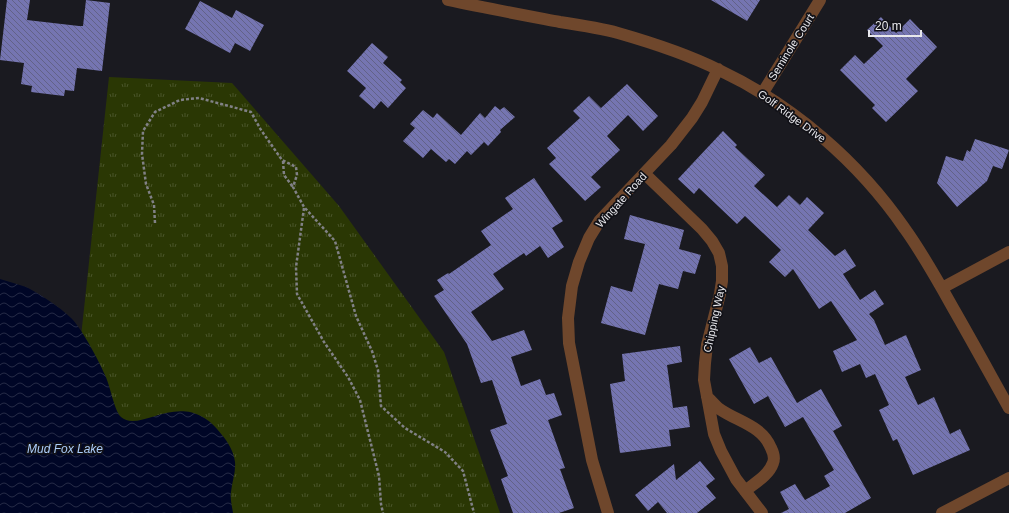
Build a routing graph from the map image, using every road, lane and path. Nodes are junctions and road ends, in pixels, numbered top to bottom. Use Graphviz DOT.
graph roads {
  1 [pos="448,0"];
  2 [pos="820,0"];
  3 [pos="485,4"];
  4 [pos="718,69"];
  5 [pos="762,94"];
  6 [pos="283,160"];
  7 [pos="645,174"];
  8 [pos="293,187"];
  9 [pos="304,207"];
  10 [pos="155,223"];
  11 [pos="1009,252"];
  12 [pos="942,288"];
  13 [pos="708,397"];
  14 [pos="1009,408"];
  15 [pos="1009,478"];
  16 [pos="745,491"];
  17 [pos="383,513"];
  18 [pos="474,513"];
  19 [pos="608,513"];
  20 [pos="762,513"];
  21 [pos="942,513"];
  1 -- 3 [label="street, Golf Ridge Drive"];
  2 -- 5 [label="street, Seminole Court"];
  3 -- 4 [label="street, Golf Ridge Drive"];
  4 -- 5 [label="street, Golf Ridge Drive"];
  4 -- 7 [label="street, Wingate Road"];
  5 -- 12 [label="street, Golf Ridge Drive"];
  6 -- 8 [label="path"];
  6 -- 8 [label="path"];
  6 -- 10 [label="path"];
  7 -- 13 [label="street, Chipping Way"];
  7 -- 19 [label="street, Wingate Road"];
  8 -- 9 [label="path"];
  9 -- 17 [label="path"];
  9 -- 18 [label="path"];
  11 -- 12 [label="street"];
  12 -- 14 [label="street, Golf Ridge Drive"];
  13 -- 16 [label="street, Chipping Way"];
  13 -- 16 [label="street"];
  15 -- 21 [label="street"];
  16 -- 20 [label="street, Chipping Way"];
}
